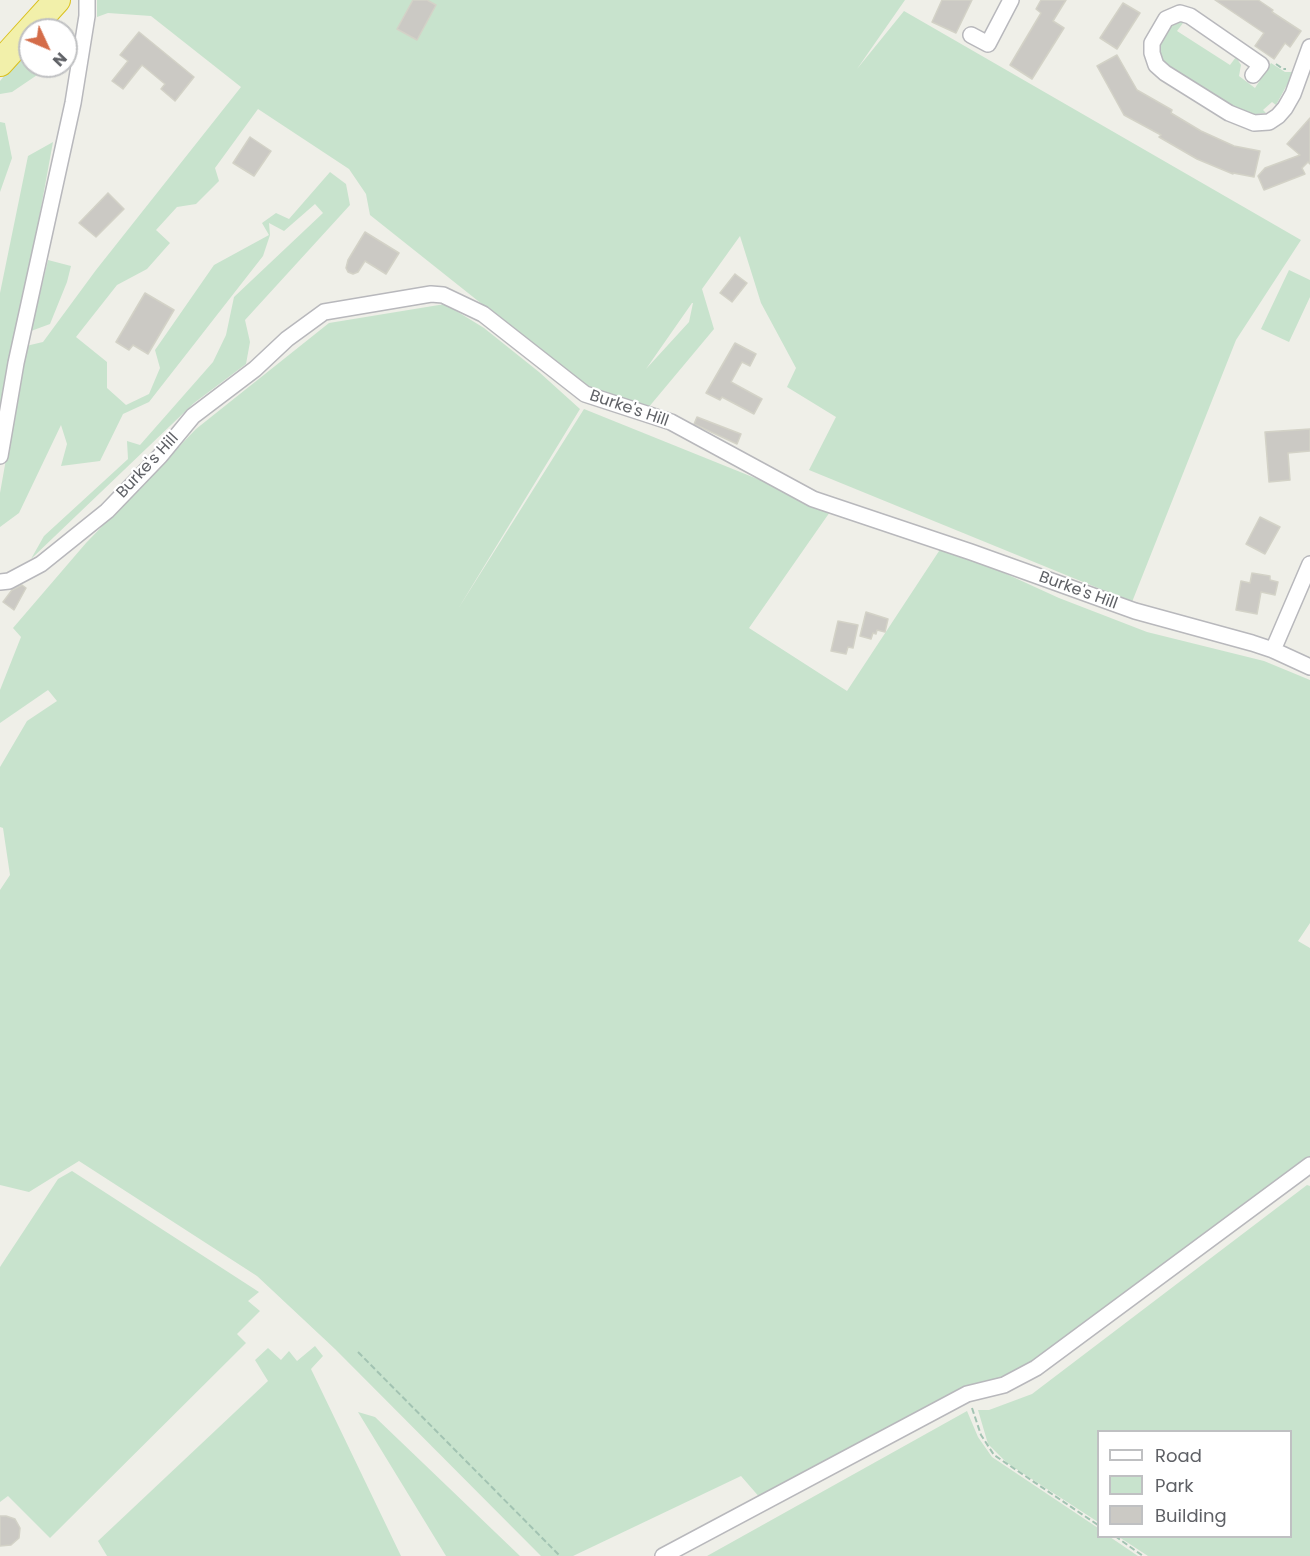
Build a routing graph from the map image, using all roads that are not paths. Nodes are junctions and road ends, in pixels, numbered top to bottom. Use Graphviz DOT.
graph roads {
  1 [pos="57,0"];
  2 [pos="87,0"];
  3 [pos="1011,0"];
  4 [pos="971,35"];
  5 [pos="1309,50"];
  6 [pos="0,63"];
  7 [pos="1253,75"];
  8 [pos="0,456"];
  9 [pos="1310,564"];
  10 [pos="0,582"];
  11 [pos="1273,650"];
  12 [pos="1310,667"];
  13 [pos="1310,1165"];
  14 [pos="663,1556"];
  1 -- 6 [label="highway"];
  2 -- 8 [label="street"];
  3 -- 4 [label="street"];
  5 -- 7 [label="street"];
  9 -- 11 [label="street"];
  10 -- 11 [label="street, Burke's Hill"];
  11 -- 12 [label="street, Burke's Hill"];
  13 -- 14 [label="street"];
}
